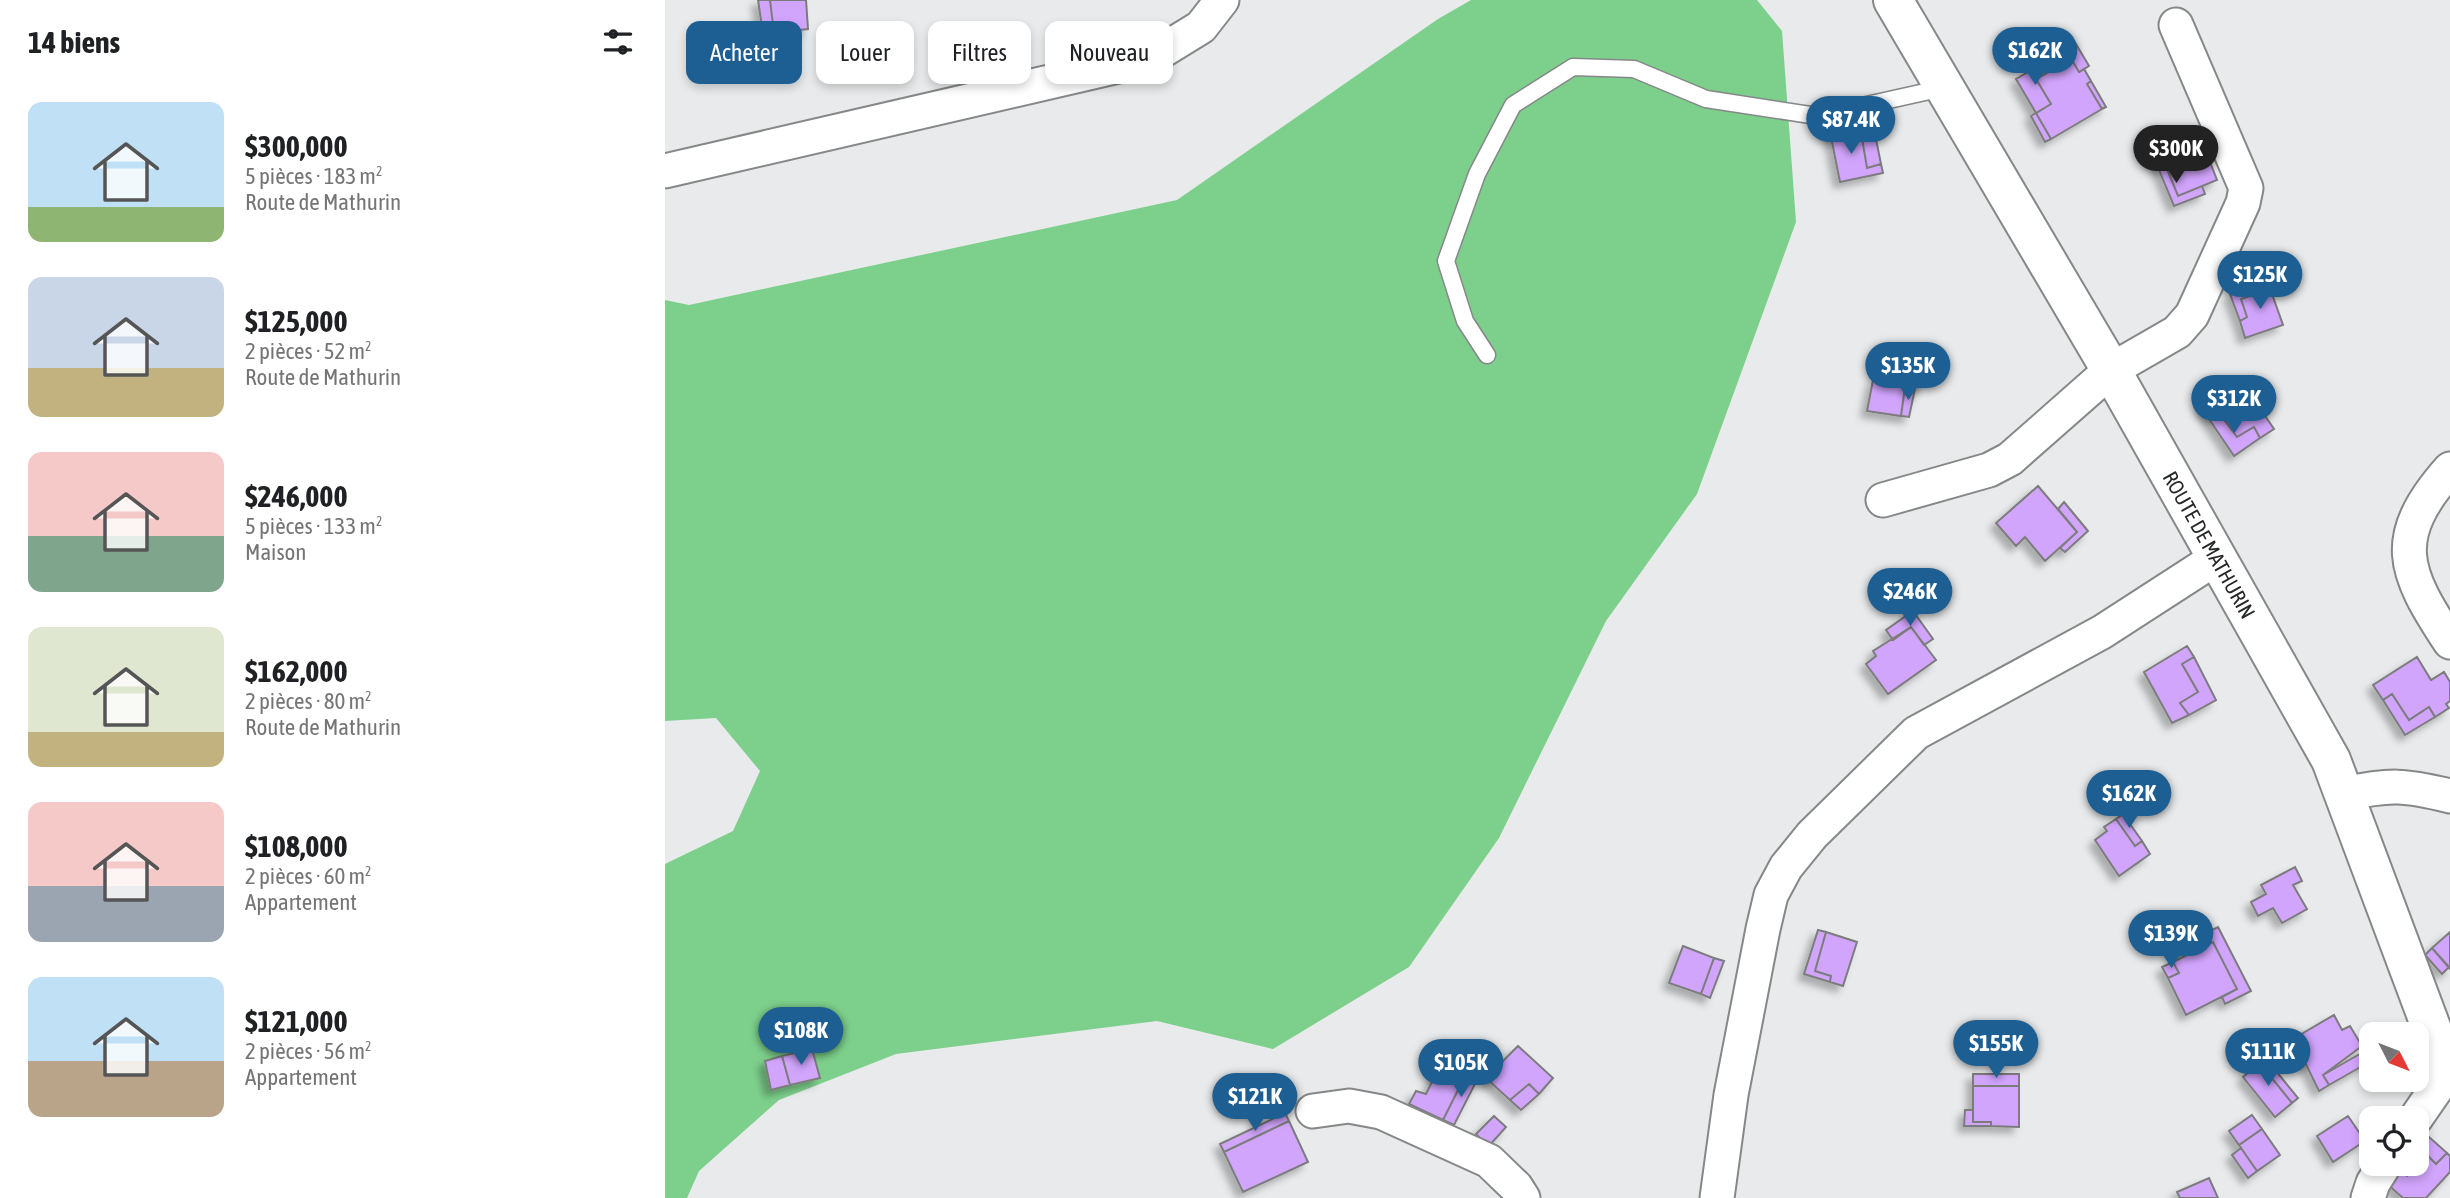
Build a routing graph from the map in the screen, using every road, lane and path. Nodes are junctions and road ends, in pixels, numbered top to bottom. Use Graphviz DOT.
graph roads {
  1 [pos="1221,0"];
  2 [pos="1893,0"];
  3 [pos="2176,25"];
  4 [pos="1946,87"];
  5 [pos="665,172"];
  6 [pos="1487,355"];
  7 [pos="2111,370"];
  8 [pos="2450,469"];
  9 [pos="1883,500"];
  10 [pos="2218,557"];
  11 [pos="2450,642"];
  12 [pos="2345,794"];
  13 [pos="2450,796"];
  14 [pos="2448,1075"];
  15 [pos="2425,1106"];
  16 [pos="1313,1111"];
  17 [pos="2377,1176"];
  18 [pos="1523,1198"];
  19 [pos="1717,1198"];
  20 [pos="2368,1198"];
  1 -- 5 [label="street"];
  2 -- 4 [label="street, ROUTE DE MATHURIN"];
  3 -- 7 [label="street"];
  4 -- 6 [label="lane"];
  4 -- 7 [label="street, ROUTE DE MATHURIN"];
  7 -- 9 [label="street"];
  7 -- 10 [label="street, ROUTE DE MATHURIN"];
  8 -- 11 [label="street"];
  10 -- 12 [label="street, ROUTE DE MATHURIN"];
  10 -- 19 [label="street"];
  12 -- 13 [label="street"];
  12 -- 14 [label="street, ROUTE DE MATHURIN"];
  14 -- 15 [label="street"];
  16 -- 18 [label="street"];
  17 -- 20 [label="street"];
}
